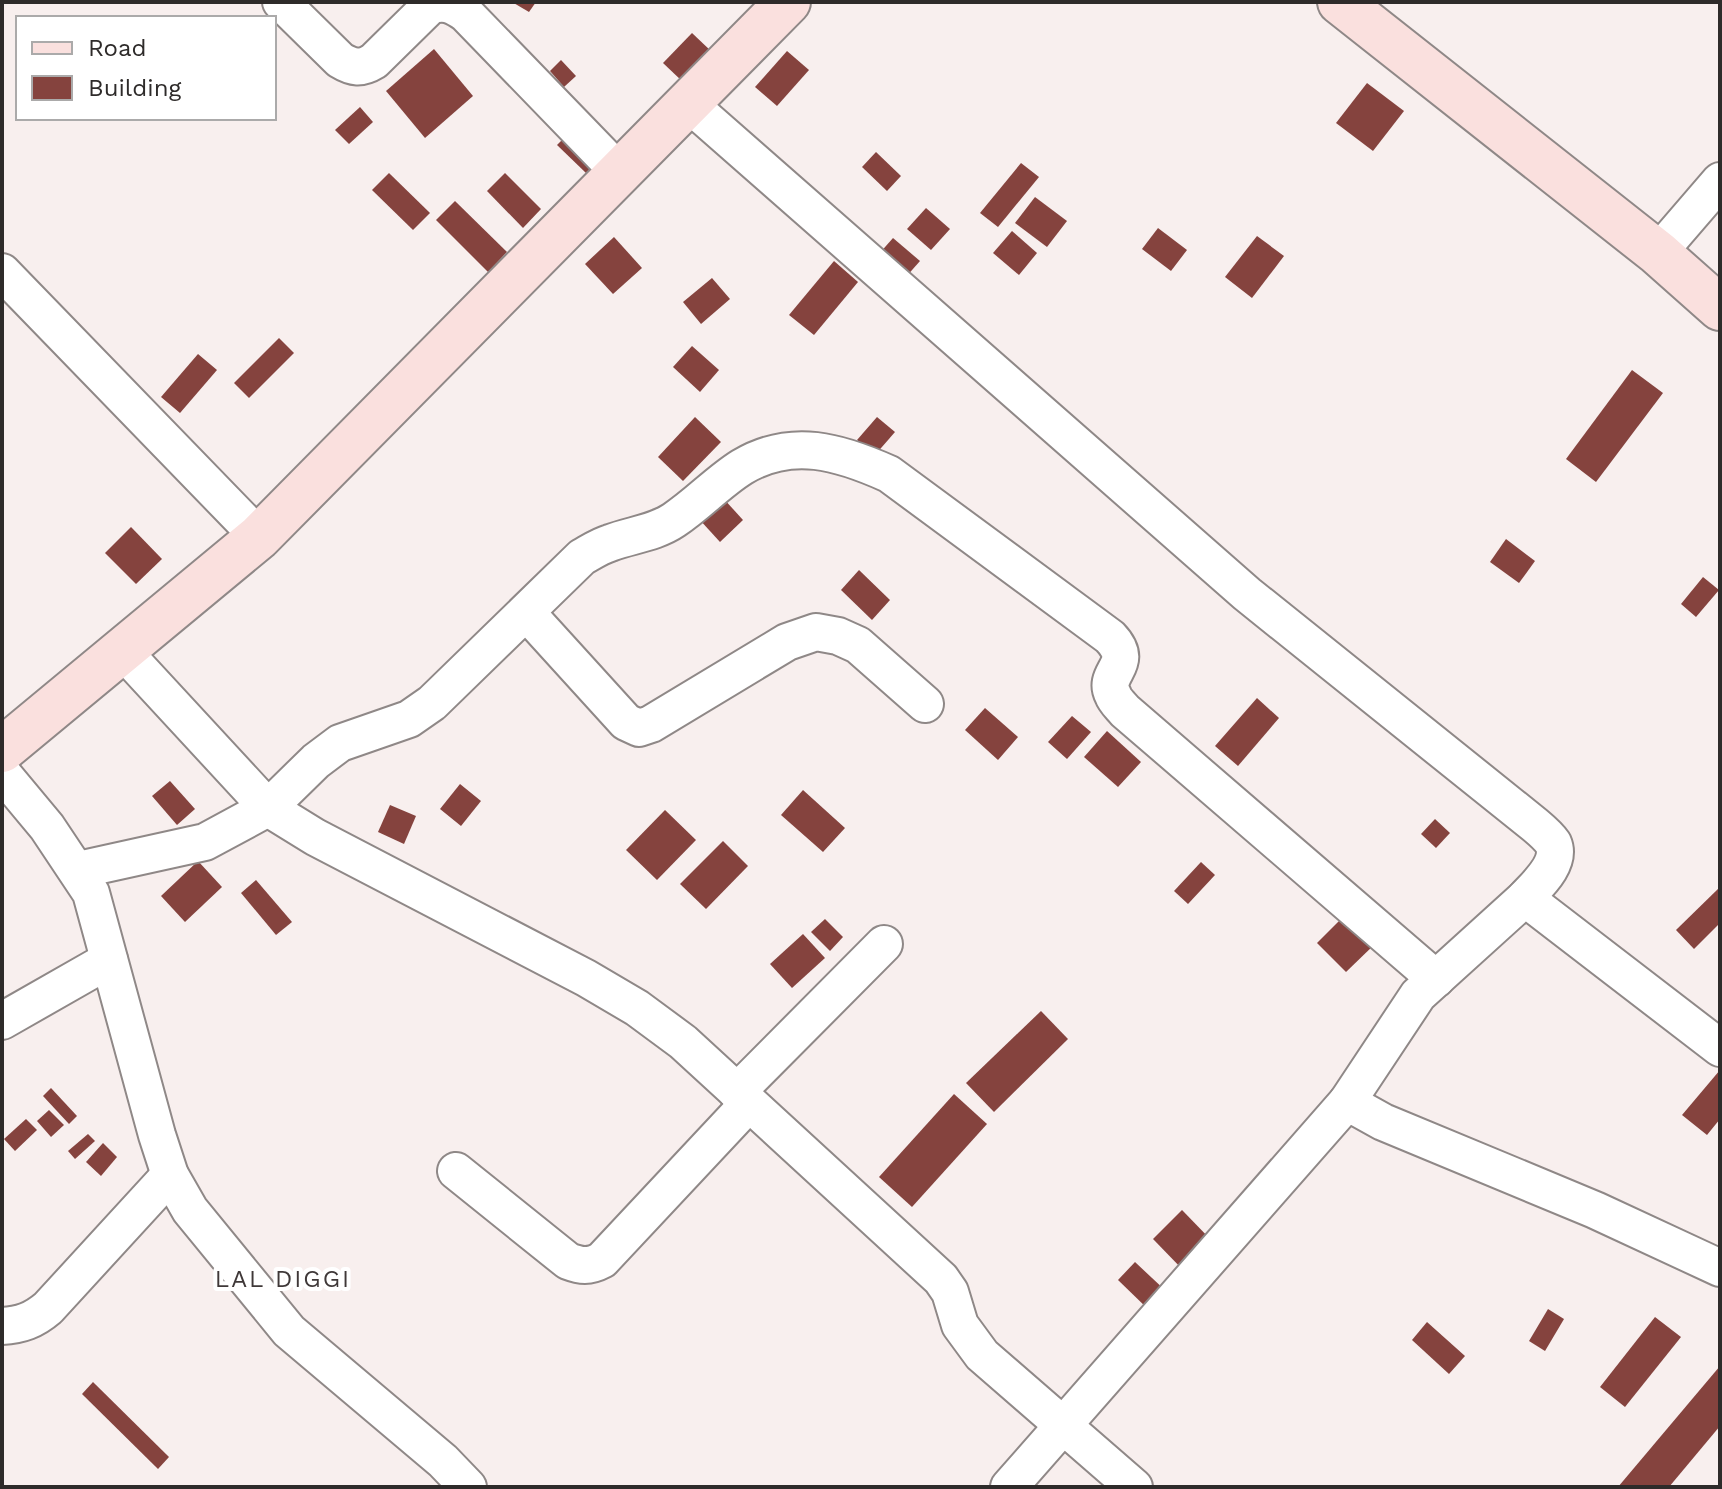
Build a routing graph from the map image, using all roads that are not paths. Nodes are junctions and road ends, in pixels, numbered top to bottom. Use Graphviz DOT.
graph roads {
  1 [pos="281,2"];
  2 [pos="442,2"];
  3 [pos="788,2"];
  4 [pos="1340,2"];
  5 [pos="689,104"];
  6 [pos="620,173"];
  7 [pos="1720,181"];
  8 [pos="1658,253"];
  9 [pos="2,272"];
  10 [pos="1720,308"];
  11 [pos="259,537"];
  12 [pos="526,612"];
  13 [pos="122,650"];
  14 [pos="925,704"];
  15 [pos="2,750"];
  16 [pos="2,773"];
  17 [pos="268,808"];
  18 [pos="78,870"];
  19 [pos="1525,898"];
  20 [pos="884,944"];
  21 [pos="109,960"];
  22 [pos="1436,979"];
  23 [pos="2,1021"];
  24 [pos="1720,1048"];
  25 [pos="743,1097"];
  26 [pos="1347,1102"];
  27 [pos="456,1171"];
  28 [pos="170,1175"];
  29 [pos="1720,1268"];
  30 [pos="2,1326"];
  31 [pos="1063,1426"];
  32 [pos="468,1487"];
  33 [pos="1009,1487"];
  34 [pos="1134,1487"];
  1 -- 2 [label="street"];
  2 -- 6 [label="street"];
  3 -- 5 [label="street"];
  4 -- 8 [label="street"];
  5 -- 6 [label="street"];
  5 -- 19 [label="street"];
  6 -- 11 [label="street"];
  7 -- 8 [label="street"];
  8 -- 10 [label="street"];
  9 -- 11 [label="street"];
  11 -- 13 [label="street"];
  12 -- 14 [label="street"];
  12 -- 17 [label="street"];
  12 -- 22 [label="street"];
  13 -- 15 [label="street"];
  13 -- 17 [label="street"];
  16 -- 18 [label="street"];
  17 -- 18 [label="street"];
  17 -- 25 [label="street"];
  18 -- 21 [label="street"];
  19 -- 22 [label="street"];
  19 -- 24 [label="street"];
  20 -- 25 [label="street"];
  21 -- 23 [label="street"];
  21 -- 28 [label="street"];
  22 -- 26 [label="street"];
  25 -- 27 [label="street"];
  25 -- 31 [label="street"];
  26 -- 29 [label="street"];
  26 -- 31 [label="street"];
  28 -- 30 [label="street"];
  28 -- 32 [label="street"];
  31 -- 33 [label="street"];
  31 -- 34 [label="street"];
}
